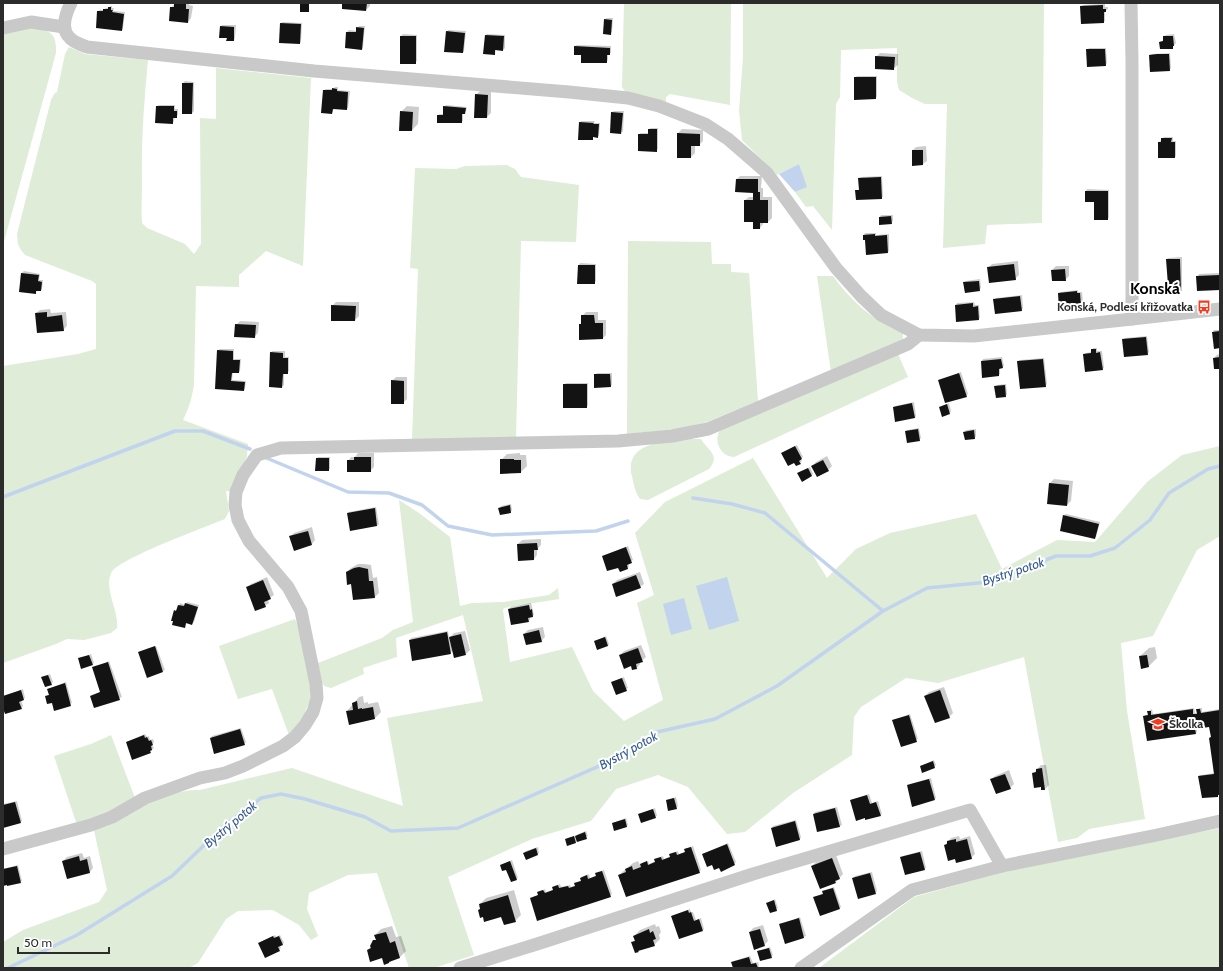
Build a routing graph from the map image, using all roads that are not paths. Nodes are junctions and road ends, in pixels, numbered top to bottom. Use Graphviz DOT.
graph roads {
  1 [pos="71,3"];
  2 [pos="1130,3"];
  3 [pos="64,27"];
  4 [pos="3,28"];
  5 [pos="1220,309"];
  6 [pos="1132,319"];
  7 [pos="919,335"];
  8 [pos="1220,821"];
  9 [pos="3,849"];
  10 [pos="1002,866"];
  11 [pos="460,968"];
  12 [pos="801,968"];
  1 -- 3 [label="street"];
  2 -- 6 [label="street"];
  3 -- 4 [label="street"];
  3 -- 7 [label="street"];
  5 -- 6 [label="street"];
  6 -- 7 [label="street"];
  7 -- 9 [label="street"];
  8 -- 10 [label="street"];
  10 -- 11 [label="street"];
  10 -- 12 [label="street"];
}
